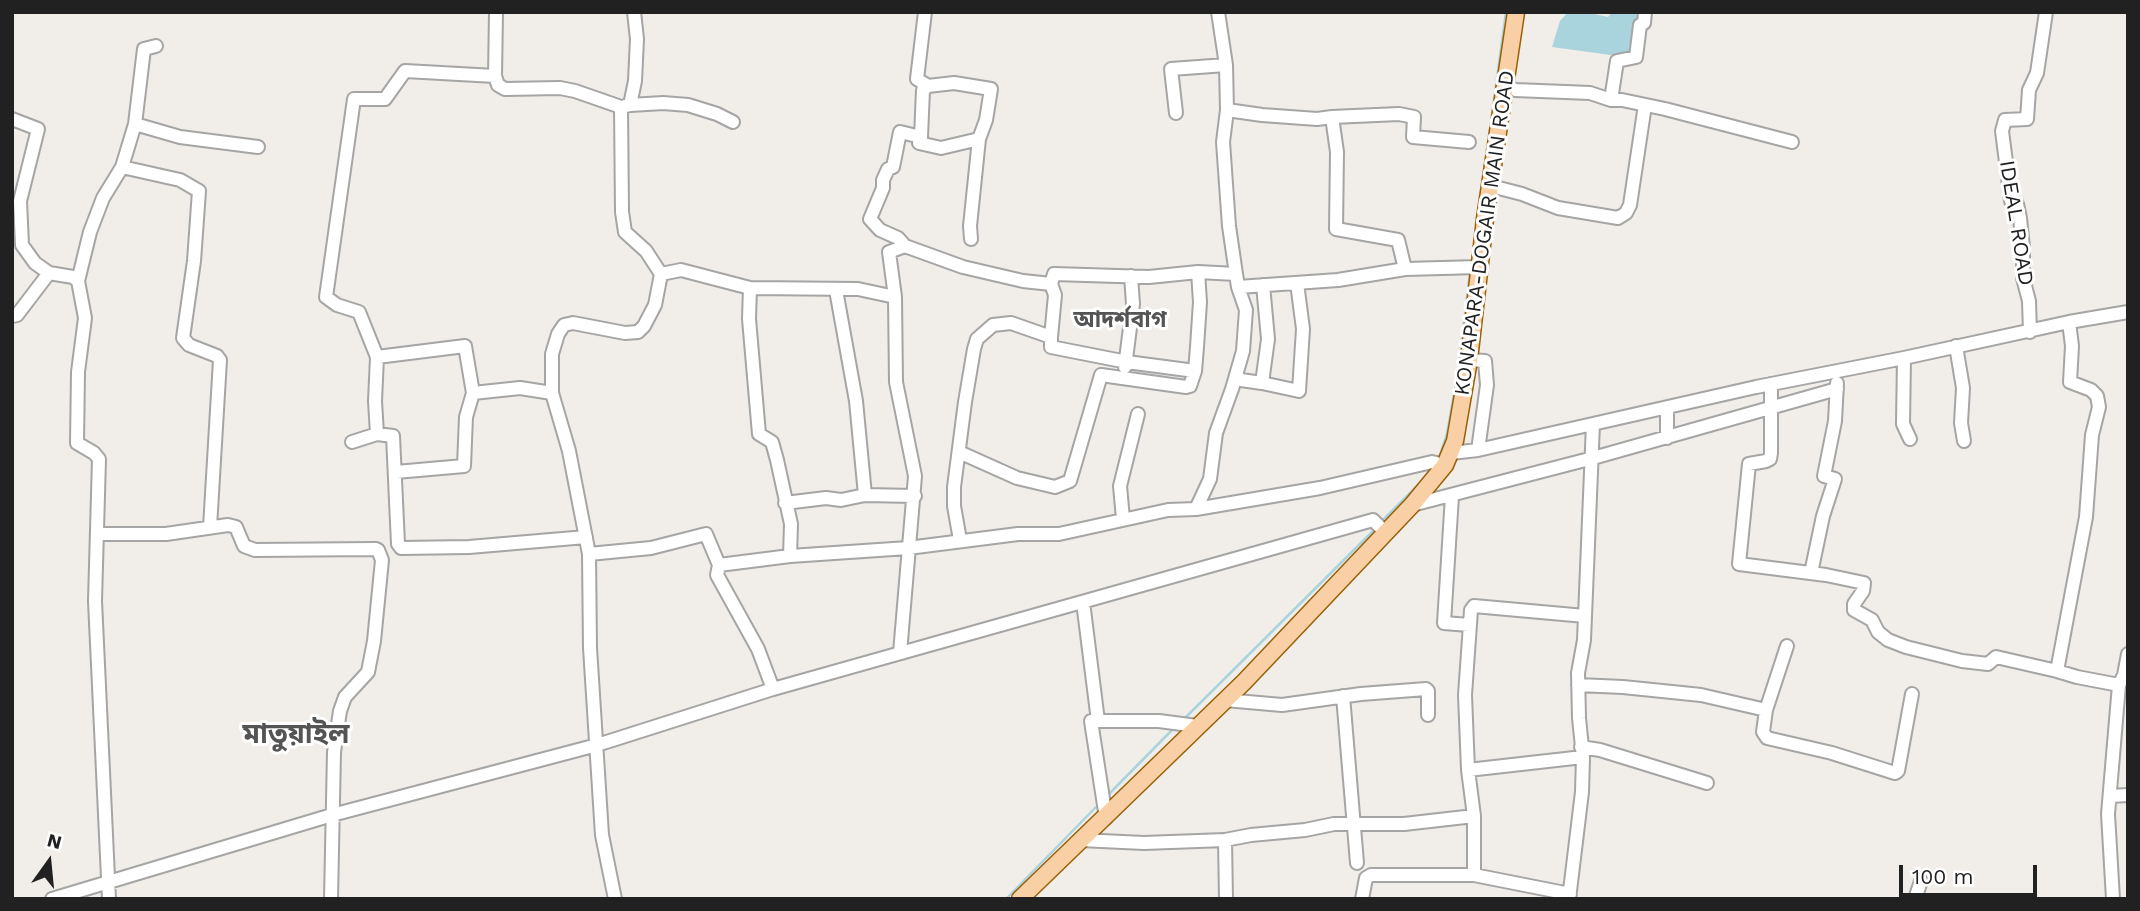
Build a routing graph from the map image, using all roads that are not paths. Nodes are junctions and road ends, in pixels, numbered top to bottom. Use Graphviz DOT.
graph roads {
  1 [pos="496,12"];
  2 [pos="634,12"];
  3 [pos="925,12"];
  4 [pos="1218,12"];
  5 [pos="1516,12"];
  6 [pos="1645,12"];
  7 [pos="2046,12"];
  8 [pos="156,46"];
  9 [pos="1226,65"];
  10 [pos="495,76"];
  11 [pos="1506,85"];
  12 [pos="928,86"];
  13 [pos="1611,100"];
  14 [pos="1645,105"];
  15 [pos="625,106"];
  16 [pos="1227,110"];
  17 [pos="1176,113"];
  18 [pos="1332,117"];
  19 [pos="12,119"];
  20 [pos="733,122"];
  21 [pos="135,124"];
  22 [pos="921,137"];
  23 [pos="979,139"];
  24 [pos="1469,142"];
  25 [pos="1792,142"];
  26 [pos="258,147"];
  27 [pos="122,167"];
  28 [pos="1491,186"];
  29 [pos="971,239"];
  30 [pos="905,246"];
  31 [pos="1473,267"];
  32 [pos="1405,269"];
  33 [pos="1198,272"];
  34 [pos="49,273"];
  35 [pos="661,274"];
  36 [pos="1131,276"];
  37 [pos="78,281"];
  38 [pos="1237,281"];
  39 [pos="1297,283"];
  40 [pos="1051,284"];
  41 [pos="1263,285"];
  42 [pos="750,288"];
  43 [pos="836,290"];
  44 [pos="895,297"];
  45 [pos="2128,312"];
  46 [pos="12,317"];
  47 [pos="2069,322"];
  48 [pos="2030,332"];
  49 [pos="1051,337"];
  50 [pos="1956,346"];
  51 [pos="377,357"];
  52 [pos="1904,359"];
  53 [pos="1469,360"];
  54 [pos="1126,362"];
  55 [pos="1195,370"];
  56 [pos="1835,372"];
  57 [pos="1236,375"];
  58 [pos="1122,377"];
  59 [pos="1262,383"];
  60 [pos="1771,384"];
  61 [pos="1837,389"];
  62 [pos="472,393"];
  63 [pos="552,393"];
  64 [pos="1772,406"];
  65 [pos="1667,408"];
  66 [pos="1138,414"];
  67 [pos="1593,424"];
  68 [pos="377,434"];
  69 [pos="1667,438"];
  70 [pos="1910,439"];
  71 [pos="352,442"];
  72 [pos="1964,442"];
  73 [pos="1478,450"];
  74 [pos="959,452"];
  75 [pos="1593,458"];
  76 [pos="1442,461"];
  77 [pos="396,472"];
  78 [pos="865,495"];
  79 [pos="915,496"];
  80 [pos="1452,496"];
  81 [pos="785,503"];
  82 [pos="1412,505"];
  83 [pos="1196,509"];
  84 [pos="1124,519"];
  85 [pos="210,527"];
  86 [pos="1380,527"];
  87 [pos="98,534"];
  88 [pos="586,537"];
  89 [pos="960,540"];
  90 [pos="908,548"];
  91 [pos="589,554"];
  92 [pos="790,556"];
  93 [pos="719,565"];
  94 [pos="1811,573"];
  95 [pos="1083,602"];
  96 [pos="1585,617"];
  97 [pos="1469,625"];
  98 [pos="1787,646"];
  99 [pos="900,653"];
  100 [pos="2128,654"];
  101 [pos="2057,671"];
  102 [pos="1578,685"];
  103 [pos="2119,685"];
  104 [pos="773,690"];
  105 [pos="1912,694"];
  106 [pos="1343,696"];
  107 [pos="1225,700"];
  108 [pos="1766,710"];
  109 [pos="1428,715"];
  110 [pos="1098,721"];
  111 [pos="1197,726"];
  112 [pos="597,745"];
  113 [pos="1582,752"];
  114 [pos="1468,770"];
  115 [pos="1707,783"];
  116 [pos="2128,795"];
  117 [pos="2110,796"];
  118 [pos="332,815"];
  119 [pos="1474,816"];
  120 [pos="1105,818"];
  121 [pos="1354,823"];
  122 [pos="1080,840"];
  123 [pos="1225,840"];
  124 [pos="1357,863"];
  125 [pos="1474,875"];
  126 [pos="109,881"];
  127 [pos="1921,881"];
  128 [pos="1569,896"];
  129 [pos="52,899"];
  130 [pos="109,899"];
  131 [pos="331,899"];
  132 [pos="615,899"];
  133 [pos="1020,899"];
  134 [pos="1226,899"];
  135 [pos="1362,899"];
  136 [pos="1915,899"];
  137 [pos="2113,899"];
  1 -- 10 [label="street"];
  2 -- 15 [label="street"];
  3 -- 12 [label="street"];
  4 -- 9 [label="street"];
  5 -- 11 [label="main road, KONAPARA-DOGAIR MAIN ROAD"];
  6 -- 13 [label="street"];
  7 -- 48 [label="street, IDEAL ROAD"];
  8 -- 21 [label="street"];
  9 -- 16 [label="street"];
  9 -- 17 [label="street"];
  10 -- 15 [label="street"];
  10 -- 51 [label="street"];
  11 -- 13 [label="street"];
  11 -- 28 [label="main road, KONAPARA-DOGAIR MAIN ROAD"];
  12 -- 22 [label="street"];
  12 -- 23 [label="street"];
  13 -- 14 [label="street"];
  14 -- 25 [label="street"];
  14 -- 28 [label="street"];
  15 -- 20 [label="street"];
  15 -- 35 [label="street"];
  16 -- 18 [label="street"];
  16 -- 38 [label="street"];
  18 -- 24 [label="street"];
  18 -- 32 [label="street"];
  19 -- 34 [label="street"];
  21 -- 26 [label="street"];
  21 -- 27 [label="street"];
  22 -- 23 [label="street"];
  22 -- 30 [label="street"];
  23 -- 29 [label="street"];
  27 -- 37 [label="street"];
  27 -- 85 [label="street"];
  28 -- 31 [label="main road, KONAPARA-DOGAIR MAIN ROAD"];
  30 -- 40 [label="street"];
  30 -- 44 [label="street"];
  31 -- 32 [label="street"];
  31 -- 53 [label="main road, KONAPARA-DOGAIR MAIN ROAD"];
  32 -- 39 [label="street"];
  33 -- 36 [label="street"];
  33 -- 38 [label="street"];
  33 -- 55 [label="street"];
  34 -- 37 [label="street"];
  34 -- 46 [label="street"];
  35 -- 42 [label="street"];
  35 -- 63 [label="street"];
  36 -- 40 [label="street"];
  36 -- 54 [label="street"];
  37 -- 87 [label="street"];
  38 -- 41 [label="street"];
  38 -- 57 [label="street"];
  39 -- 41 [label="street"];
  39 -- 59 [label="street"];
  40 -- 49 [label="street"];
  41 -- 59 [label="street"];
  42 -- 43 [label="street"];
  42 -- 81 [label="street"];
  43 -- 44 [label="street"];
  43 -- 78 [label="street"];
  44 -- 79 [label="street"];
  45 -- 47 [label="street"];
  47 -- 48 [label="street"];
  47 -- 101 [label="street"];
  48 -- 50 [label="street"];
  49 -- 54 [label="street"];
  49 -- 74 [label="street"];
  50 -- 52 [label="street"];
  50 -- 72 [label="street"];
  51 -- 62 [label="street"];
  51 -- 68 [label="street"];
  52 -- 56 [label="street"];
  52 -- 70 [label="street"];
  53 -- 73 [label="street"];
  53 -- 76 [label="main road, KONAPARA-DOGAIR MAIN ROAD"];
  54 -- 55 [label="street"];
  54 -- 58 [label="street"];
  55 -- 58 [label="street"];
  56 -- 60 [label="street"];
  56 -- 61 [label="street"];
  57 -- 59 [label="street"];
  57 -- 83 [label="street"];
  58 -- 74 [label="street"];
  60 -- 64 [label="street"];
  60 -- 65 [label="street"];
  61 -- 64 [label="street"];
  61 -- 94 [label="street"];
  62 -- 63 [label="street"];
  62 -- 77 [label="street"];
  63 -- 88 [label="street"];
  64 -- 69 [label="street"];
  64 -- 94 [label="street"];
  65 -- 67 [label="street"];
  65 -- 69 [label="street"];
  66 -- 84 [label="street"];
  67 -- 73 [label="street"];
  67 -- 75 [label="street"];
  68 -- 71 [label="street"];
  68 -- 77 [label="street"];
  69 -- 75 [label="street"];
  73 -- 76 [label="street"];
  74 -- 89 [label="street"];
  75 -- 80 [label="street"];
  75 -- 96 [label="street"];
  76 -- 82 [label="main road"];
  76 -- 83 [label="street"];
  77 -- 88 [label="street"];
  78 -- 79 [label="street"];
  78 -- 81 [label="street"];
  79 -- 90 [label="street"];
  80 -- 82 [label="street"];
  80 -- 97 [label="street"];
  81 -- 92 [label="street"];
  82 -- 86 [label="main road"];
  83 -- 84 [label="street"];
  84 -- 89 [label="street"];
  85 -- 87 [label="street"];
  85 -- 118 [label="street"];
  86 -- 95 [label="street"];
  86 -- 107 [label="main road"];
  87 -- 126 [label="street"];
  88 -- 91 [label="street"];
  89 -- 90 [label="street"];
  90 -- 92 [label="street"];
  90 -- 99 [label="street"];
  91 -- 93 [label="street"];
  91 -- 112 [label="street"];
  92 -- 93 [label="street"];
  93 -- 104 [label="street"];
  94 -- 101 [label="street"];
  95 -- 99 [label="street"];
  95 -- 110 [label="street"];
  96 -- 97 [label="street"];
  96 -- 102 [label="street"];
  97 -- 114 [label="street"];
  98 -- 108 [label="street"];
  99 -- 104 [label="street"];
  100 -- 103 [label="street"];
  101 -- 103 [label="street"];
  102 -- 108 [label="street"];
  102 -- 113 [label="street"];
  103 -- 117 [label="street"];
  104 -- 112 [label="street"];
  105 -- 108 [label="street"];
  106 -- 107 [label="street"];
  106 -- 109 [label="street"];
  106 -- 121 [label="street"];
  107 -- 111 [label="main road"];
  110 -- 111 [label="street"];
  110 -- 120 [label="street"];
  111 -- 120 [label="main road"];
  112 -- 118 [label="street"];
  112 -- 132 [label="street"];
  113 -- 114 [label="street"];
  113 -- 115 [label="street"];
  113 -- 128 [label="street"];
  114 -- 119 [label="street"];
  116 -- 117 [label="street"];
  117 -- 137 [label="street"];
  118 -- 126 [label="street"];
  118 -- 131 [label="street"];
  119 -- 121 [label="street"];
  119 -- 125 [label="street"];
  120 -- 122 [label="main road"];
  121 -- 123 [label="street"];
  121 -- 124 [label="street"];
  122 -- 123 [label="street"];
  122 -- 133 [label="main road"];
  123 -- 134 [label="street"];
  125 -- 128 [label="street"];
  125 -- 135 [label="street"];
  126 -- 129 [label="street"];
  126 -- 130 [label="street"];
  127 -- 136 [label="street"];
}
